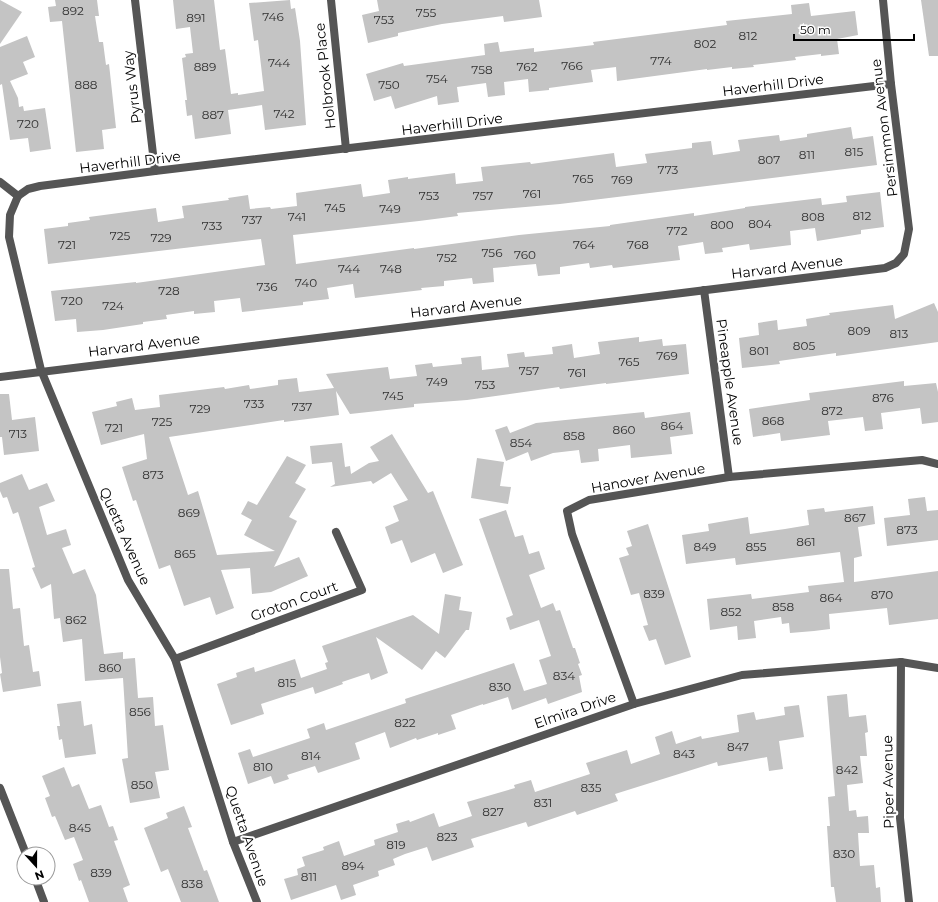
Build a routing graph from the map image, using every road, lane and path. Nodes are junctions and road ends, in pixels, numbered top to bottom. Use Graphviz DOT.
graph roads {
  1 [pos="135,0"];
  2 [pos="331,0"];
  3 [pos="883,0"];
  4 [pos="891,84"];
  5 [pos="346,149"];
  6 [pos="155,171"];
  7 [pos="0,182"];
  8 [pos="18,196"];
  9 [pos="909,229"];
  10 [pos="704,290"];
  11 [pos="41,370"];
  12 [pos="0,377"];
  13 [pos="938,464"];
  14 [pos="730,477"];
  15 [pos="336,532"];
  16 [pos="175,659"];
  17 [pos="901,662"];
  18 [pos="938,668"];
  19 [pos="634,704"];
  20 [pos="0,788"];
  21 [pos="233,842"];
  22 [pos="23,846"];
  23 [pos="38,886"];
  24 [pos="44,902"];
  25 [pos="257,902"];
  26 [pos="909,902"];
  1 -- 6 [label="street, Pyrus Way"];
  2 -- 5 [label="street, Holbrook Place"];
  3 -- 4 [label="street, Persimmon Avenue"];
  4 -- 5 [label="street, Haverhill Drive"];
  4 -- 9 [label="street, Persimmon Avenue"];
  5 -- 6 [label="street, Haverhill Drive"];
  6 -- 8 [label="street, Haverhill Drive"];
  7 -- 8 [label="street"];
  8 -- 11 [label="street, Quetta Avenue"];
  9 -- 10 [label="street, Harvard Avenue"];
  10 -- 11 [label="street, Harvard Avenue"];
  10 -- 14 [label="street, Pineapple Avenue"];
  11 -- 12 [label="street, Harvard Avenue"];
  11 -- 16 [label="street, Quetta Avenue"];
  13 -- 14 [label="street, Hanover Avenue"];
  14 -- 19 [label="street, Hanover Avenue"];
  15 -- 16 [label="street, Groton Court"];
  16 -- 21 [label="street, Quetta Avenue"];
  17 -- 18 [label="street, Elmira Drive"];
  17 -- 19 [label="street, Elmira Drive"];
  17 -- 26 [label="street, Piper Avenue"];
  19 -- 21 [label="street, Elmira Drive"];
  20 -- 22 [label="street"];
  21 -- 25 [label="street, Quetta Avenue"];
  23 -- 24 [label="street"];
}
